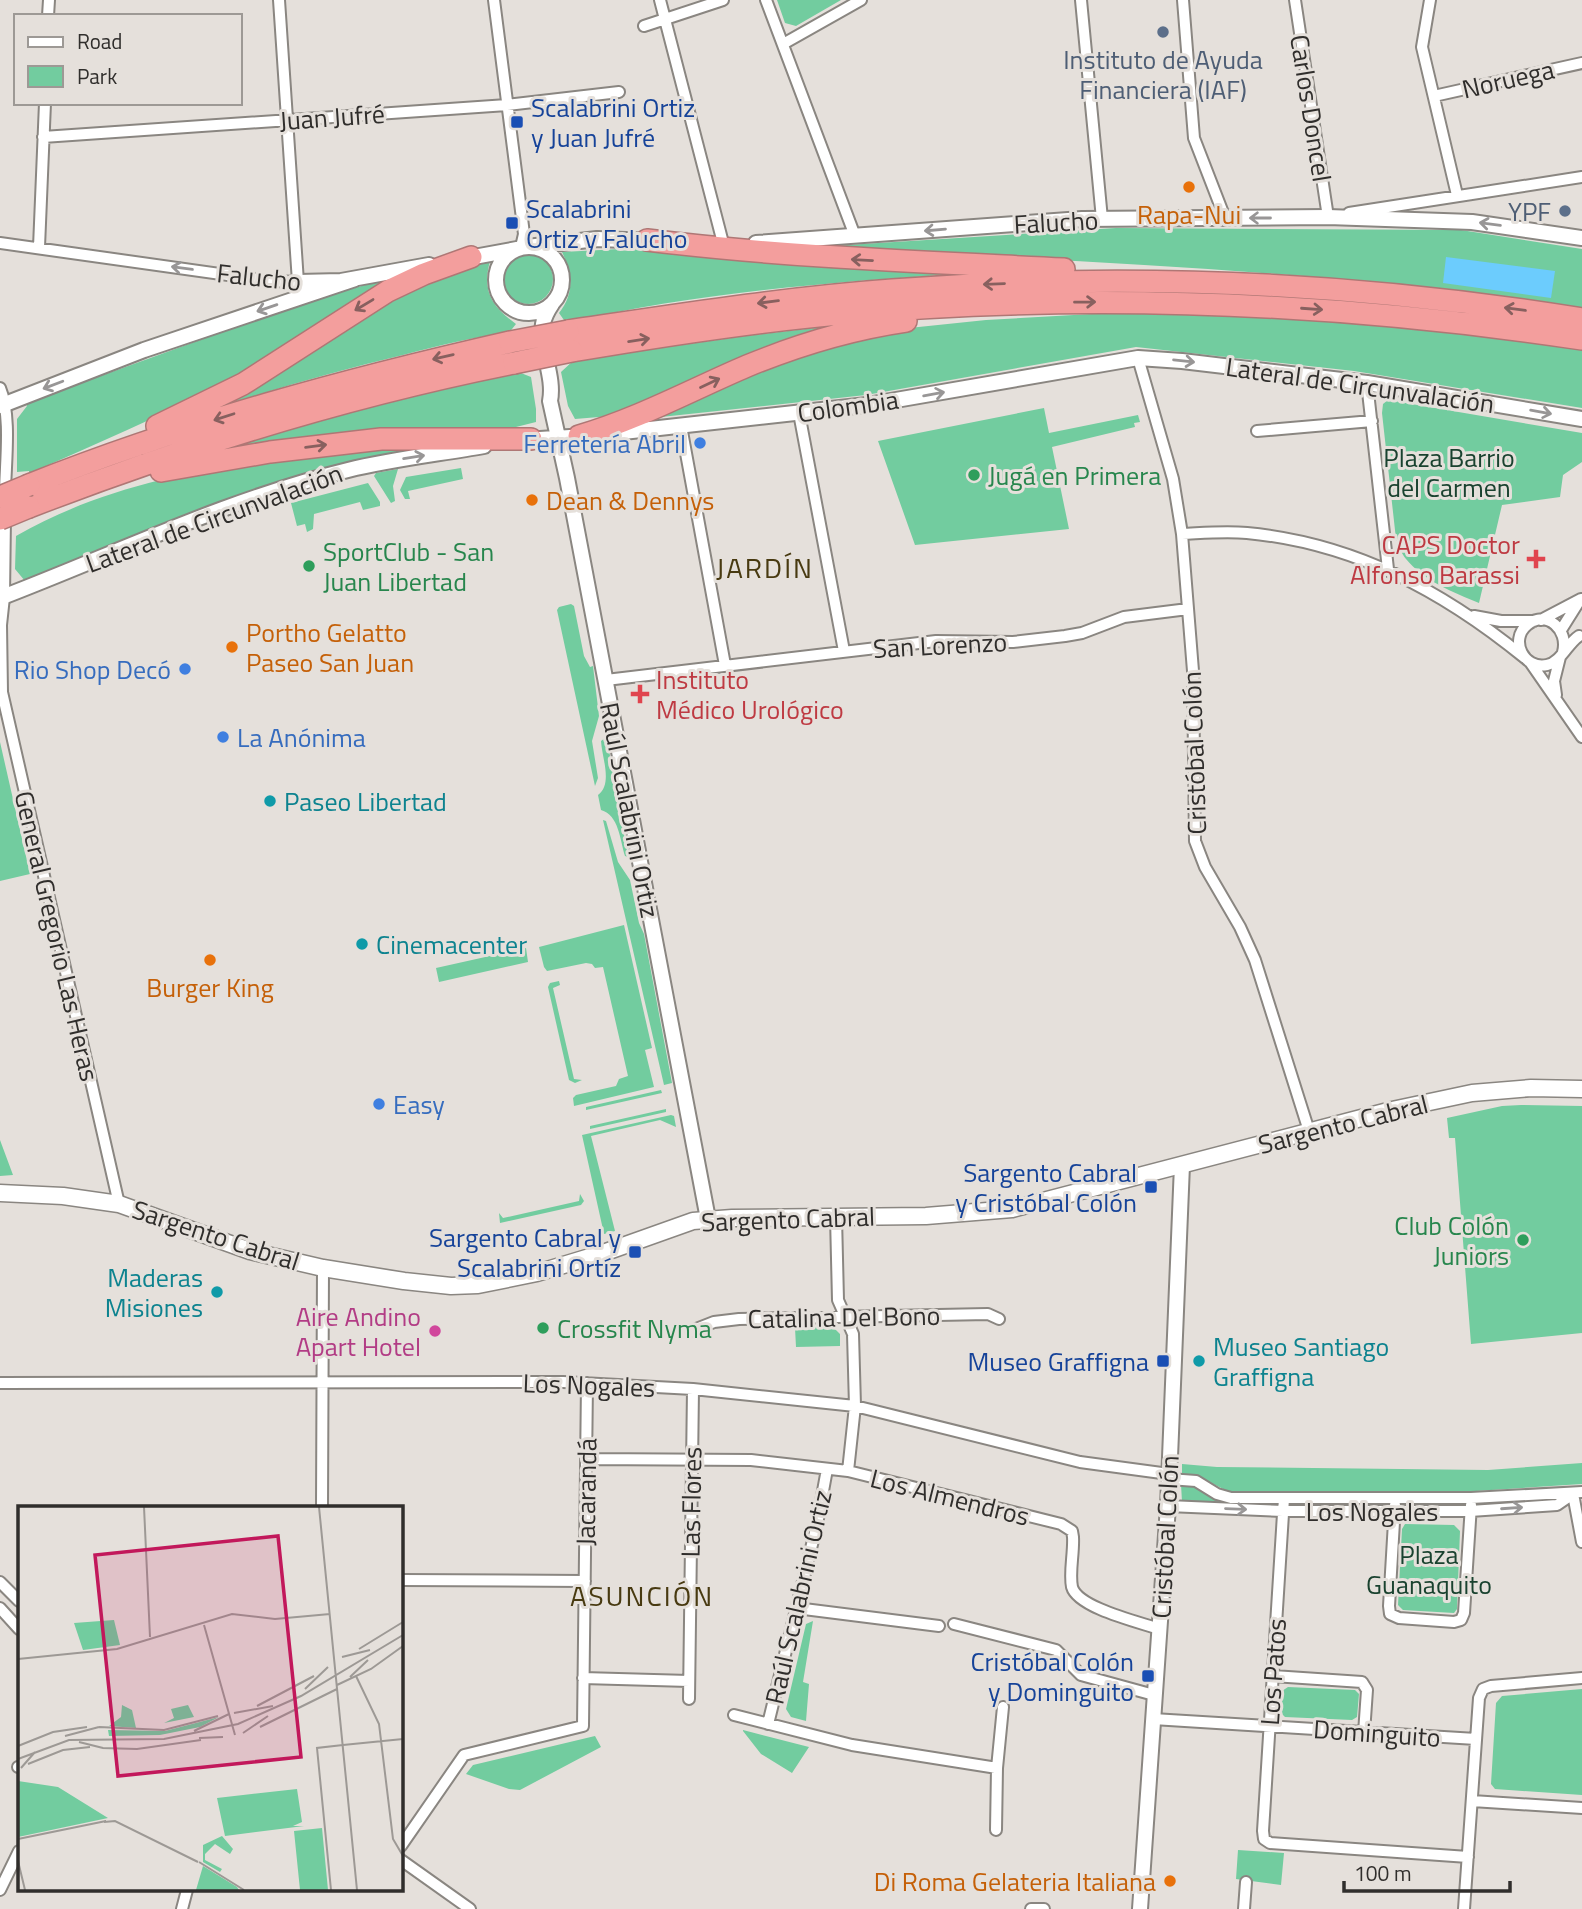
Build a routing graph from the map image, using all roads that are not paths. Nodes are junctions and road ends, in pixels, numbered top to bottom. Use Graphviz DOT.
graph roads {
  1 [pos="279,0"];
  2 [pos="494,0"];
  3 [pos="660,0"];
  4 [pos="723,0"];
  5 [pos="766,0"];
  6 [pos="861,0"];
  7 [pos="1082,0"];
  8 [pos="1183,0"];
  9 [pos="1295,0"];
  10 [pos="1430,0"];
  11 [pos="666,19"];
  12 [pos="644,26"];
  13 [pos="783,44"];
  14 [pos="1582,63"];
  15 [pos="620,92"];
  16 [pos="1434,96"];
  17 [pos="45,105"];
  18 [pos="507,105"];
  19 [pos="287,120"];
  20 [pos="43,137"];
  21 [pos="1582,177"];
  22 [pos="1457,195"];
  23 [pos="1328,217"];
  24 [pos="1225,218"];
  25 [pos="1102,219"];
  26 [pos="855,236"];
  27 [pos="1582,239"];
  28 [pos="648,240"];
  29 [pos="0,243"];
  30 [pos="723,243"];
  31 [pos="39,247"];
  32 [pos="522,248"];
  33 [pos="471,257"];
  34 [pos="1296,287"];
  35 [pos="299,290"];
  36 [pos="552,304"];
  37 [pos="1011,304"];
  38 [pos="517,310"];
  39 [pos="1582,319"];
  40 [pos="1582,340"];
  41 [pos="570,341"];
  42 [pos="512,352"];
  43 [pos="1138,358"];
  44 [pos="1367,383"];
  45 [pos="0,388"];
  46 [pos="550,401"];
  47 [pos="2,405"];
  48 [pos="799,413"];
  49 [pos="1582,419"];
  50 [pos="1372,421"];
  51 [pos="681,426"];
  52 [pos="1257,431"];
  53 [pos="579,436"];
  54 [pos="557,437"];
  55 [pos="531,439"];
  56 [pos="63,471"];
  57 [pos="80,488"];
  58 [pos="1,513"];
  59 [pos="1182,534"];
  60 [pos="1388,569"];
  61 [pos="2,597"];
  62 [pos="1582,599"];
  63 [pos="1188,609"];
  64 [pos="1468,614"];
  65 [pos="1538,620"];
  66 [pos="0,624"];
  67 [pos="1562,631"];
  68 [pos="1581,636"];
  69 [pos="844,651"];
  70 [pos="1562,655"];
  71 [pos="1527,660"];
  72 [pos="725,666"];
  73 [pos="606,680"];
  74 [pos="1558,701"];
  75 [pos="4,724"];
  76 [pos="1582,737"];
  77 [pos="1582,1088"];
  78 [pos="1309,1131"];
  79 [pos="1182,1165"];
  80 [pos="0,1194"];
  81 [pos="119,1204"];
  82 [pos="836,1217"];
  83 [pos="708,1219"];
  84 [pos="323,1268"];
  85 [pos="845,1318"];
  86 [pos="999,1319"];
  87 [pos="691,1331"];
  88 [pos="321,1382"];
  89 [pos="587,1383"];
  90 [pos="0,1384"];
  91 [pos="693,1389"];
  92 [pos="855,1406"];
  93 [pos="586,1459"];
  94 [pos="692,1460"];
  95 [pos="827,1469"];
  96 [pos="848,1471"];
  97 [pos="1169,1477"];
  98 [pos="1577,1493"];
  99 [pos="1284,1498"];
  100 [pos="1396,1499"];
  101 [pos="1471,1499"];
  102 [pos="322,1506"];
  103 [pos="1168,1506"];
  104 [pos="1283,1511"];
  105 [pos="1395,1511"];
  106 [pos="1470,1511"];
  107 [pos="1582,1542"];
  108 [pos="402,1580"];
  109 [pos="584,1581"];
  110 [pos="0,1582"];
  111 [pos="18,1600"];
  112 [pos="0,1608"];
  113 [pos="796,1608"];
  114 [pos="954,1624"];
  115 [pos="939,1626"];
  116 [pos="18,1628"];
  117 [pos="1159,1629"];
  118 [pos="1273,1676"];
  119 [pos="583,1678"];
  120 [pos="1582,1678"];
  121 [pos="689,1681"];
  122 [pos="1154,1695"];
  123 [pos="689,1699"];
  124 [pos="1003,1707"];
  125 [pos="734,1716"];
  126 [pos="1153,1719"];
  127 [pos="768,1724"];
  128 [pos="1269,1726"];
  129 [pos="1364,1732"];
  130 [pos="1476,1740"];
  131 [pos="997,1768"];
  132 [pos="1472,1801"];
  133 [pos="1582,1808"];
  134 [pos="996,1830"];
  135 [pos="402,1845"];
  136 [pos="18,1853"];
  137 [pos="1468,1857"];
  138 [pos="402,1861"];
  139 [pos="1246,1882"];
  140 [pos="0,1890"];
  141 [pos="186,1893"];
  142 [pos="464,1907"];
  143 [pos="183,1909"];
  144 [pos="1031,1909"];
  145 [pos="1044,1909"];
  146 [pos="1140,1909"];
  147 [pos="1244,1909"];
  148 [pos="1464,1909"];
  1 -- 19 [label="street"];
  2 -- 18 [label="street"];
  3 -- 11 [label="street"];
  4 -- 11 [label="street"];
  5 -- 13 [label="street"];
  6 -- 13 [label="street"];
  7 -- 25 [label="street"];
  8 -- 24 [label="street"];
  9 -- 23 [label="street, Carlos Doncel"];
  10 -- 16 [label="street"];
  11 -- 12 [label="street"];
  11 -- 30 [label="street"];
  13 -- 26 [label="street"];
  14 -- 16 [label="street, Noruega"];
  15 -- 18 [label="street, Juan Jufré"];
  16 -- 22 [label="street"];
  17 -- 20 [label="street"];
  18 -- 19 [label="street, Juan Jufré"];
  18 -- 32 [label="street"];
  19 -- 20 [label="street, Juan Jufré"];
  19 -- 35 [label="street"];
  20 -- 31 [label="street"];
  21 -- 22 [label="street, Falucho"];
  22 -- 23 [label="street, Falucho"];
  23 -- 24 [label="street, Falucho, one-way"];
  27 -- 23 [label="street, one-way"];
  24 -- 25 [label="street, Falucho"];
  25 -- 26 [label="street, Falucho, one-way"];
  26 -- 30 [label="street, Falucho"];
  28 -- 30 [label="street, Falucho"];
  28 -- 32 [label="street, Falucho"];
  34 -- 28 [label="highway, one-way"];
  29 -- 31 [label="street, Falucho"];
  35 -- 31 [label="street, Falucho, one-way"];
  32 -- 33 [label="street, Falucho"];
  32 -- 36 [label="street"];
  32 -- 38 [label="street"];
  33 -- 35 [label="street, Falucho"];
  33 -- 56 [label="highway, one-way"];
  39 -- 34 [label="highway, one-way"];
  34 -- 41 [label="highway, one-way"];
  35 -- 47 [label="street, one-way"];
  36 -- 38 [label="street"];
  36 -- 46 [label="street, Raúl Scalabrini Ortiz"];
  37 -- 40 [label="highway, one-way"];
  41 -- 37 [label="highway, one-way"];
  53 -- 37 [label="highway, one-way"];
  38 -- 46 [label="street, Raúl Scalabrini Ortiz"];
  41 -- 42 [label="highway, bridge"];
  42 -- 56 [label="highway, one-way"];
  42 -- 57 [label="highway"];
  43 -- 44 [label="street, Lateral de Circunvalación, one-way"];
  48 -- 43 [label="street, Colombia, one-way"];
  43 -- 59 [label="street, Cristóbal Colón"];
  44 -- 49 [label="street, Lateral de Circunvalación, one-way"];
  44 -- 50 [label="street"];
  45 -- 47 [label="street, General Gregorio Las Heras"];
  46 -- 54 [label="street, Raúl Scalabrini Ortiz"];
  47 -- 61 [label="street, General Gregorio Las Heras"];
  48 -- 51 [label="street, Colombia"];
  48 -- 69 [label="street"];
  50 -- 52 [label="street"];
  50 -- 60 [label="street"];
  51 -- 53 [label="street, Colombia"];
  51 -- 72 [label="street"];
  53 -- 54 [label="street, Colombia"];
  54 -- 55 [label="street, Lateral de Circunvalación"];
  54 -- 73 [label="street, Raúl Scalabrini Ortiz"];
  57 -- 55 [label="highway, one-way"];
  61 -- 55 [label="street, Lateral de Circunvalación, one-way"];
  56 -- 58 [label="highway, bridge"];
  57 -- 58 [label="highway, bridge"];
  59 -- 60 [label="street"];
  59 -- 63 [label="street, Cristóbal Colón"];
  60 -- 64 [label="street"];
  61 -- 66 [label="street, General Gregorio Las Heras"];
  62 -- 65 [label="street"];
  62 -- 67 [label="street"];
  63 -- 69 [label="street, San Lorenzo"];
  63 -- 78 [label="street, Cristóbal Colón"];
  64 -- 65 [label="street"];
  64 -- 71 [label="street"];
  65 -- 67 [label="street"];
  65 -- 71 [label="street"];
  66 -- 75 [label="street, General Gregorio Las Heras"];
  67 -- 68 [label="street"];
  67 -- 70 [label="street"];
  68 -- 70 [label="street"];
  69 -- 72 [label="street, San Lorenzo"];
  70 -- 71 [label="street"];
  70 -- 74 [label="street"];
  71 -- 74 [label="street"];
  72 -- 73 [label="street, San Lorenzo"];
  73 -- 83 [label="street, Raúl Scalabrini Ortiz"];
  74 -- 76 [label="street"];
  75 -- 81 [label="street, General Gregorio Las Heras"];
  77 -- 78 [label="main road, Sargento Cabral"];
  78 -- 79 [label="main road, Sargento Cabral"];
  79 -- 82 [label="main road, Sargento Cabral"];
  79 -- 97 [label="street, Cristóbal Colón"];
  80 -- 81 [label="main road, Sargento Cabral"];
  81 -- 84 [label="main road, Sargento Cabral"];
  82 -- 83 [label="main road, Sargento Cabral"];
  82 -- 85 [label="street, Raúl Scalabrini Ortiz"];
  83 -- 84 [label="main road, Sargento Cabral"];
  84 -- 88 [label="street"];
  85 -- 86 [label="street, Catalina Del Bono"];
  85 -- 87 [label="street, Catalina Del Bono"];
  85 -- 92 [label="street, Raúl Scalabrini Ortiz"];
  88 -- 89 [label="street, Los Nogales"];
  88 -- 90 [label="street, Los Nogales"];
  88 -- 102 [label="street"];
  89 -- 91 [label="street, Los Nogales"];
  89 -- 93 [label="street, Jacarandá"];
  91 -- 92 [label="street, Los Nogales"];
  91 -- 94 [label="street, Las Flores"];
  92 -- 96 [label="street, Raúl Scalabrini Ortiz"];
  92 -- 97 [label="street, Los Nogales"];
  93 -- 94 [label="street, Los Almendros"];
  93 -- 109 [label="street, Jacarandá"];
  94 -- 95 [label="street, Los Almendros"];
  94 -- 121 [label="street, Las Flores"];
  95 -- 96 [label="street, Los Almendros"];
  95 -- 113 [label="street, Raúl Scalabrini Ortiz"];
  96 -- 117 [label="street, Los Almendros"];
  97 -- 99 [label="street, Los Nogales"];
  97 -- 103 [label="street, Cristóbal Colón"];
  98 -- 101 [label="street, Los Nogales"];
  106 -- 98 [label="street, Los Nogales, one-way"];
  98 -- 107 [label="street"];
  99 -- 100 [label="street, Los Nogales"];
  99 -- 104 [label="street, Los Patos"];
  100 -- 101 [label="street, Los Nogales"];
  100 -- 105 [label="street"];
  101 -- 106 [label="street"];
  103 -- 104 [label="street, Los Nogales, one-way"];
  103 -- 117 [label="street, Cristóbal Colón"];
  104 -- 105 [label="street, Los Nogales"];
  104 -- 118 [label="street, Los Patos"];
  105 -- 106 [label="street, Los Nogales"];
  105 -- 106 [label="street"];
  108 -- 109 [label="street"];
  109 -- 119 [label="street, Jacarandá"];
  110 -- 111 [label="street"];
  112 -- 116 [label="street"];
  113 -- 115 [label="street"];
  113 -- 127 [label="street, Raúl Scalabrini Ortiz"];
  114 -- 122 [label="street"];
  117 -- 122 [label="street, Cristóbal Colón"];
  118 -- 128 [label="street, Los Patos"];
  118 -- 129 [label="street"];
  119 -- 121 [label="street"];
  119 -- 135 [label="street, Jacarandá"];
  120 -- 130 [label="street"];
  121 -- 123 [label="street, Las Flores"];
  122 -- 126 [label="street, Cristóbal Colón"];
  124 -- 131 [label="street"];
  125 -- 127 [label="street"];
  126 -- 128 [label="street, Dominguito"];
  126 -- 146 [label="street, Cristóbal Colón"];
  127 -- 131 [label="street"];
  128 -- 129 [label="street, Dominguito"];
  128 -- 137 [label="street, Los Patos"];
  129 -- 130 [label="street, Dominguito"];
  130 -- 132 [label="street"];
  131 -- 134 [label="street"];
  132 -- 133 [label="street"];
  132 -- 137 [label="street"];
  136 -- 140 [label="street"];
  137 -- 148 [label="street"];
  138 -- 142 [label="street"];
  139 -- 147 [label="street"];
  141 -- 143 [label="street"];
  144 -- 145 [label="street"];
}
